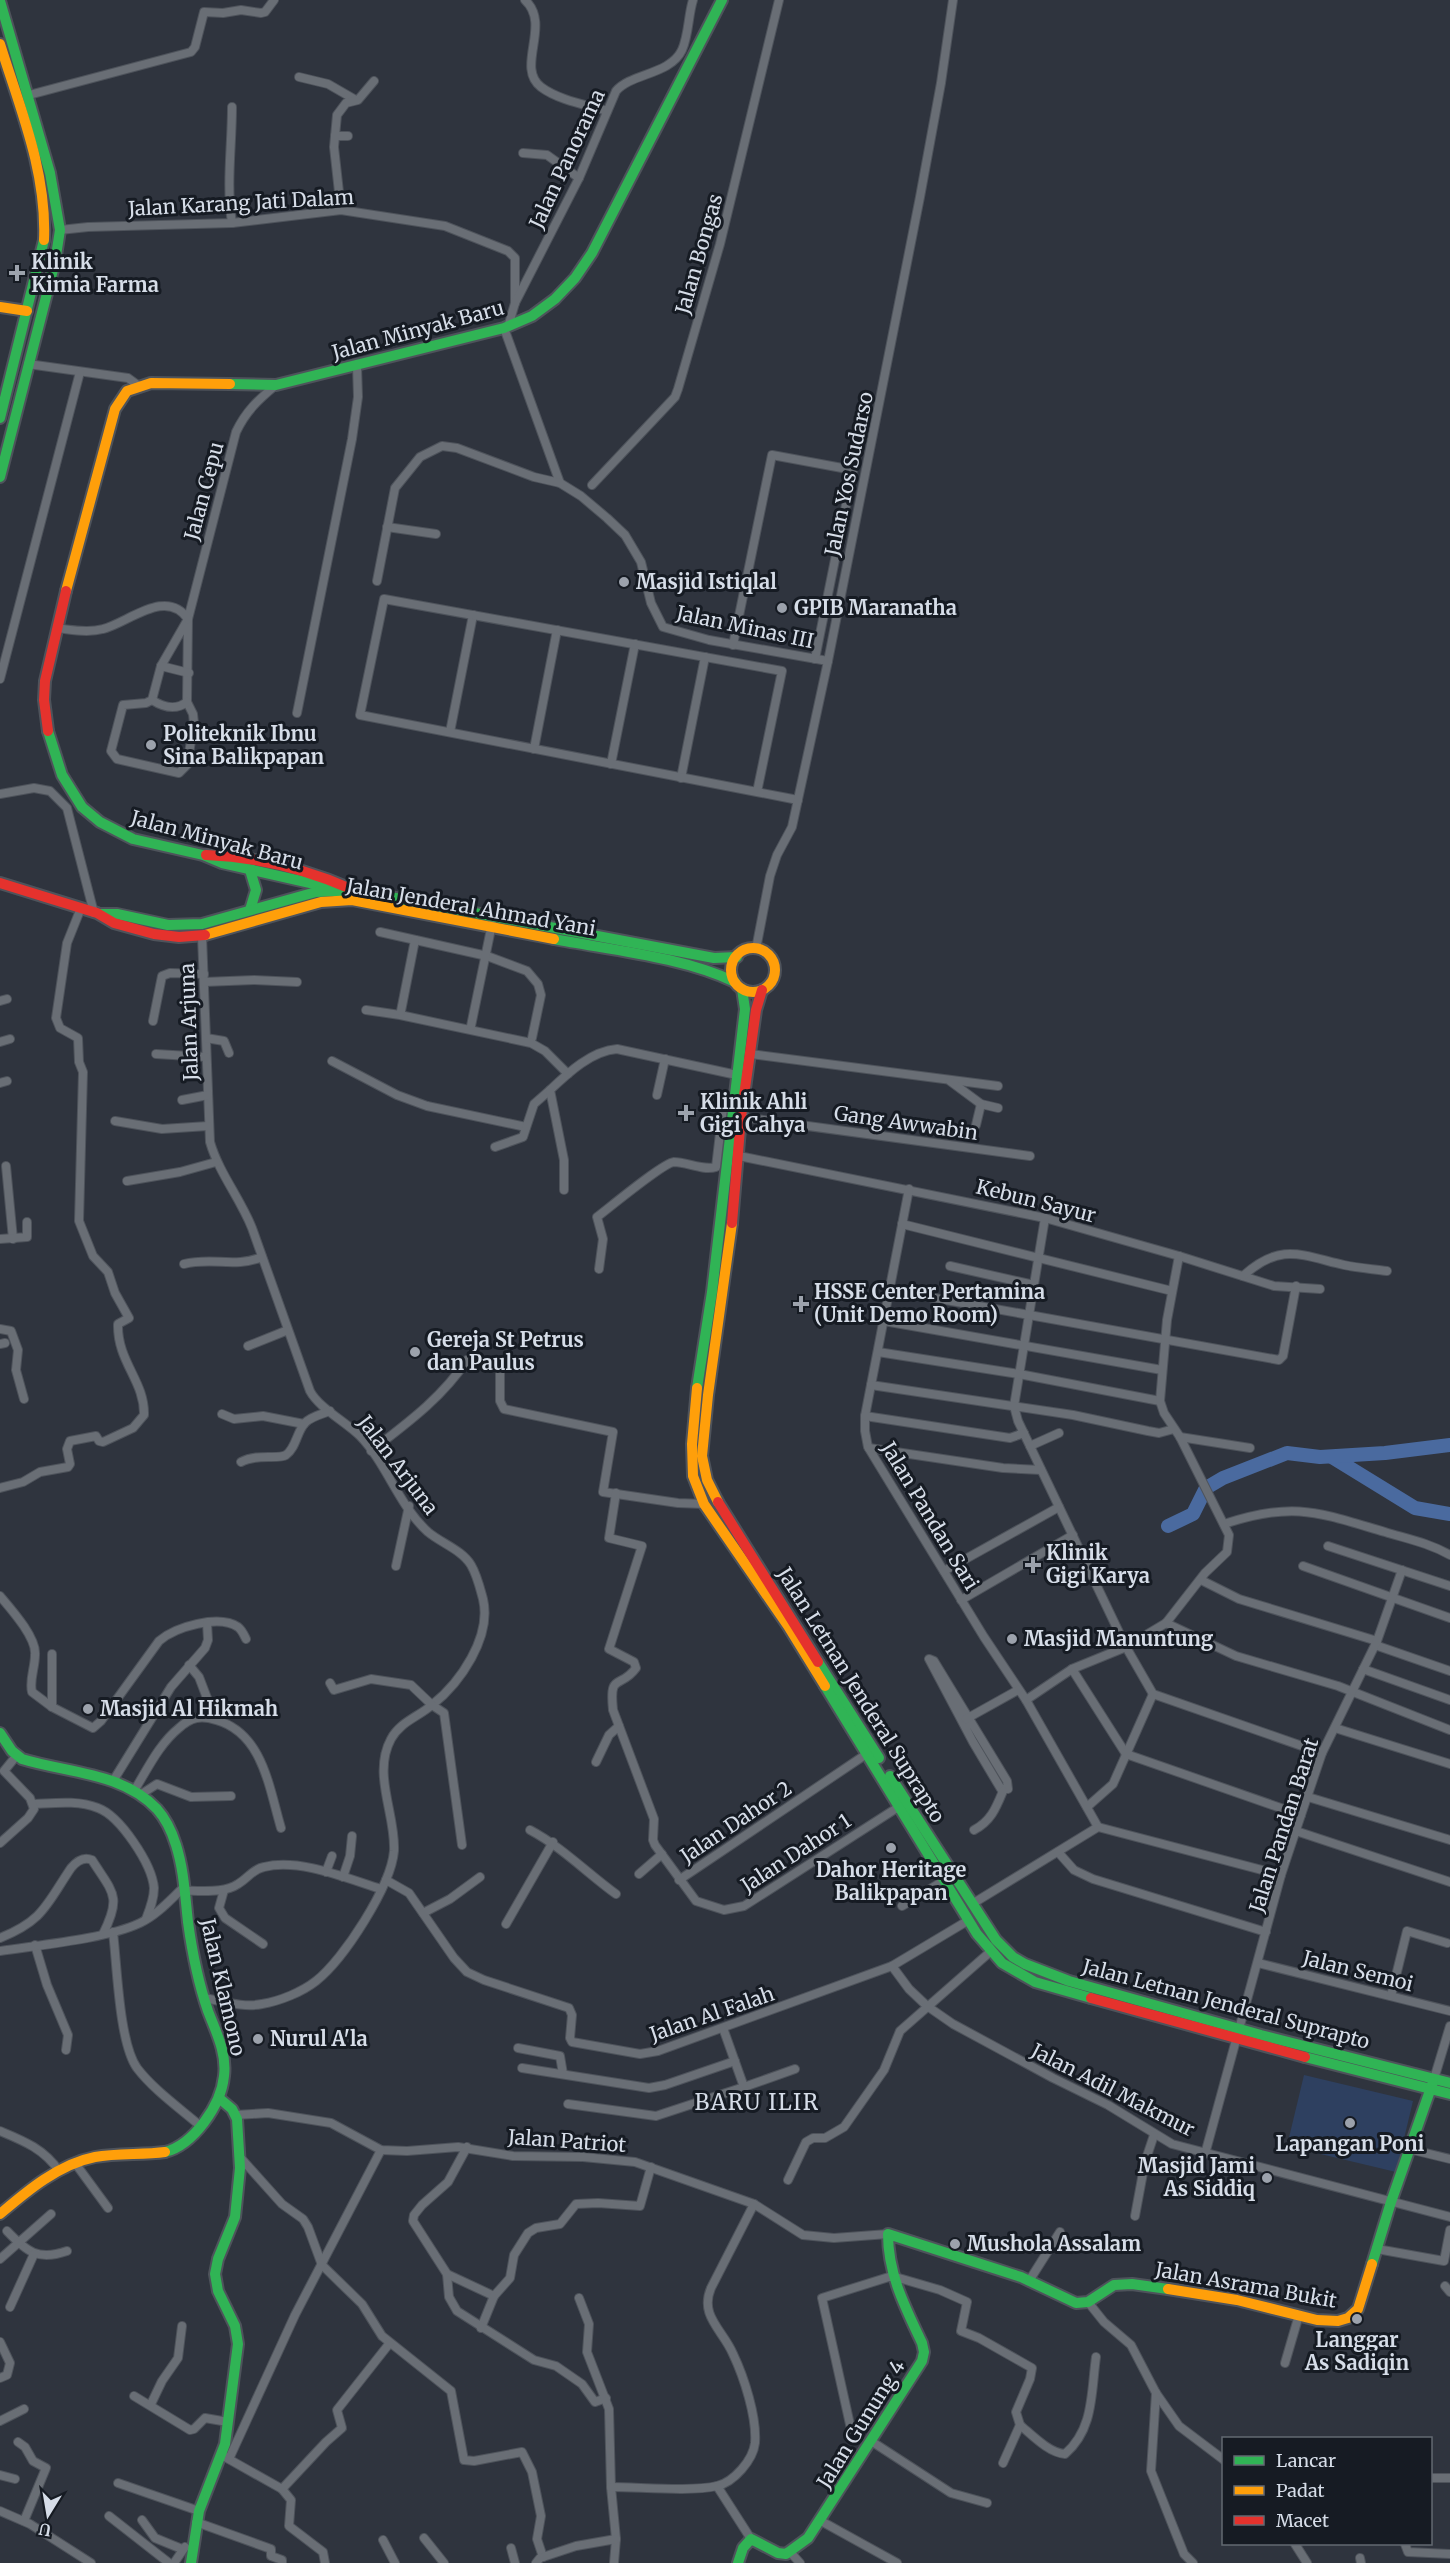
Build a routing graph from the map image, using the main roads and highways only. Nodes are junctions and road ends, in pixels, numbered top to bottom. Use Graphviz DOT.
graph roads {
  1 [pos="0,0"];
  2 [pos="722,0"];
  3 [pos="0,44"];
  4 [pos="0,307"];
  5 [pos="27,311"];
  6 [pos="157,384"];
  7 [pos="124,395"];
  8 [pos="0,418"];
  9 [pos="0,477"];
  10 [pos="203,855"];
  11 [pos="250,870"];
  12 [pos="0,883"];
  13 [pos="333,890"];
  14 [pos="350,895"];
  15 [pos="250,910"];
  16 [pos="96,913"];
  17 [pos="493,921"];
  18 [pos="737,957"];
  19 [pos="739,986"];
  20 [pos="762,990"];
  21 [pos="737,1113"];
  22 [pos="697,1391"];
  23 [pos="708,1395"];
  24 [pos="815,1664"];
  25 [pos="0,1733"];
  26 [pos="1238,2034"];
  27 [pos="1450,2083"];
  28 [pos="1433,2084"];
  29 [pos="1450,2094"];
  30 [pos="219,2098"];
  31 [pos="0,2214"];
  32 [pos="1088,2302"];
  33 [pos="191,2563"];
  34 [pos="738,2563"];
  1 -- 9 [label="main road"];
  2 -- 6 [label="main road, Jalan Minyak Baru"];
  3 -- 5 [label="main road"];
  4 -- 5 [label="main road"];
  5 -- 8 [label="main road"];
  6 -- 7 [label="main road, Jalan Minyak Baru"];
  6 -- 7 [label="main road, Jalan Minyak Baru"];
  7 -- 10 [label="main road, Jalan Minyak Baru"];
  10 -- 11 [label="main road, Jalan Minyak Baru"];
  10 -- 14 [label="main road"];
  11 -- 13 [label="main road, Jalan Minyak Baru"];
  11 -- 15 [label="main road"];
  12 -- 16 [label="main road, Jalan Jenderal Ahmad Yani"];
  13 -- 14 [label="main road, Jalan Minyak Baru"];
  13 -- 15 [label="main road, Jalan Jenderal Ahmad Yani"];
  14 -- 16 [label="main road, Jalan Jenderal Ahmad Yani"];
  14 -- 17 [label="main road, Jalan Jenderal Ahmad Yani"];
  15 -- 16 [label="main road, Jalan Jenderal Ahmad Yani"];
  17 -- 18 [label="main road, Jalan Jenderal Ahmad Yani"];
  17 -- 19 [label="main road, Jalan Jenderal Ahmad Yani"];
  18 -- 19 [label="main road"];
  18 -- 20 [label="main road"];
  19 -- 20 [label="main road"];
  19 -- 21 [label="main road, Jalan Letnan Jenderal Suprapto"];
  20 -- 21 [label="main road, Jalan Letnan Jenderal Suprapto"];
  21 -- 22 [label="main road, Jalan Letnan Jenderal Suprapto"];
  21 -- 23 [label="main road, Jalan Letnan Jenderal Suprapto"];
  22 -- 23 [label="main road"];
  22 -- 24 [label="main road, Jalan Letnan Jenderal Suprapto"];
  23 -- 24 [label="main road, Jalan Letnan Jenderal Suprapto"];
  24 -- 26 [label="main road, Jalan Letnan Jenderal Suprapto"];
  24 -- 26 [label="main road, Jalan Letnan Jenderal Suprapto"];
  25 -- 30 [label="main road, Jalan Klamono"];
  26 -- 28 [label="main road, Jalan Letnan Jenderal Suprapto"];
  26 -- 28 [label="main road, Jalan Letnan Jenderal Suprapto"];
  27 -- 28 [label="main road, Jalan Letnan Jenderal Suprapto"];
  28 -- 29 [label="main road, Jalan Letnan Jenderal Suprapto"];
  28 -- 32 [label="main road, Jalan Asrama Bukit"];
  30 -- 31 [label="main road, Jalan Klamono"];
  30 -- 33 [label="main road"];
  32 -- 34 [label="main road, Jalan Gunung 4"];
}
